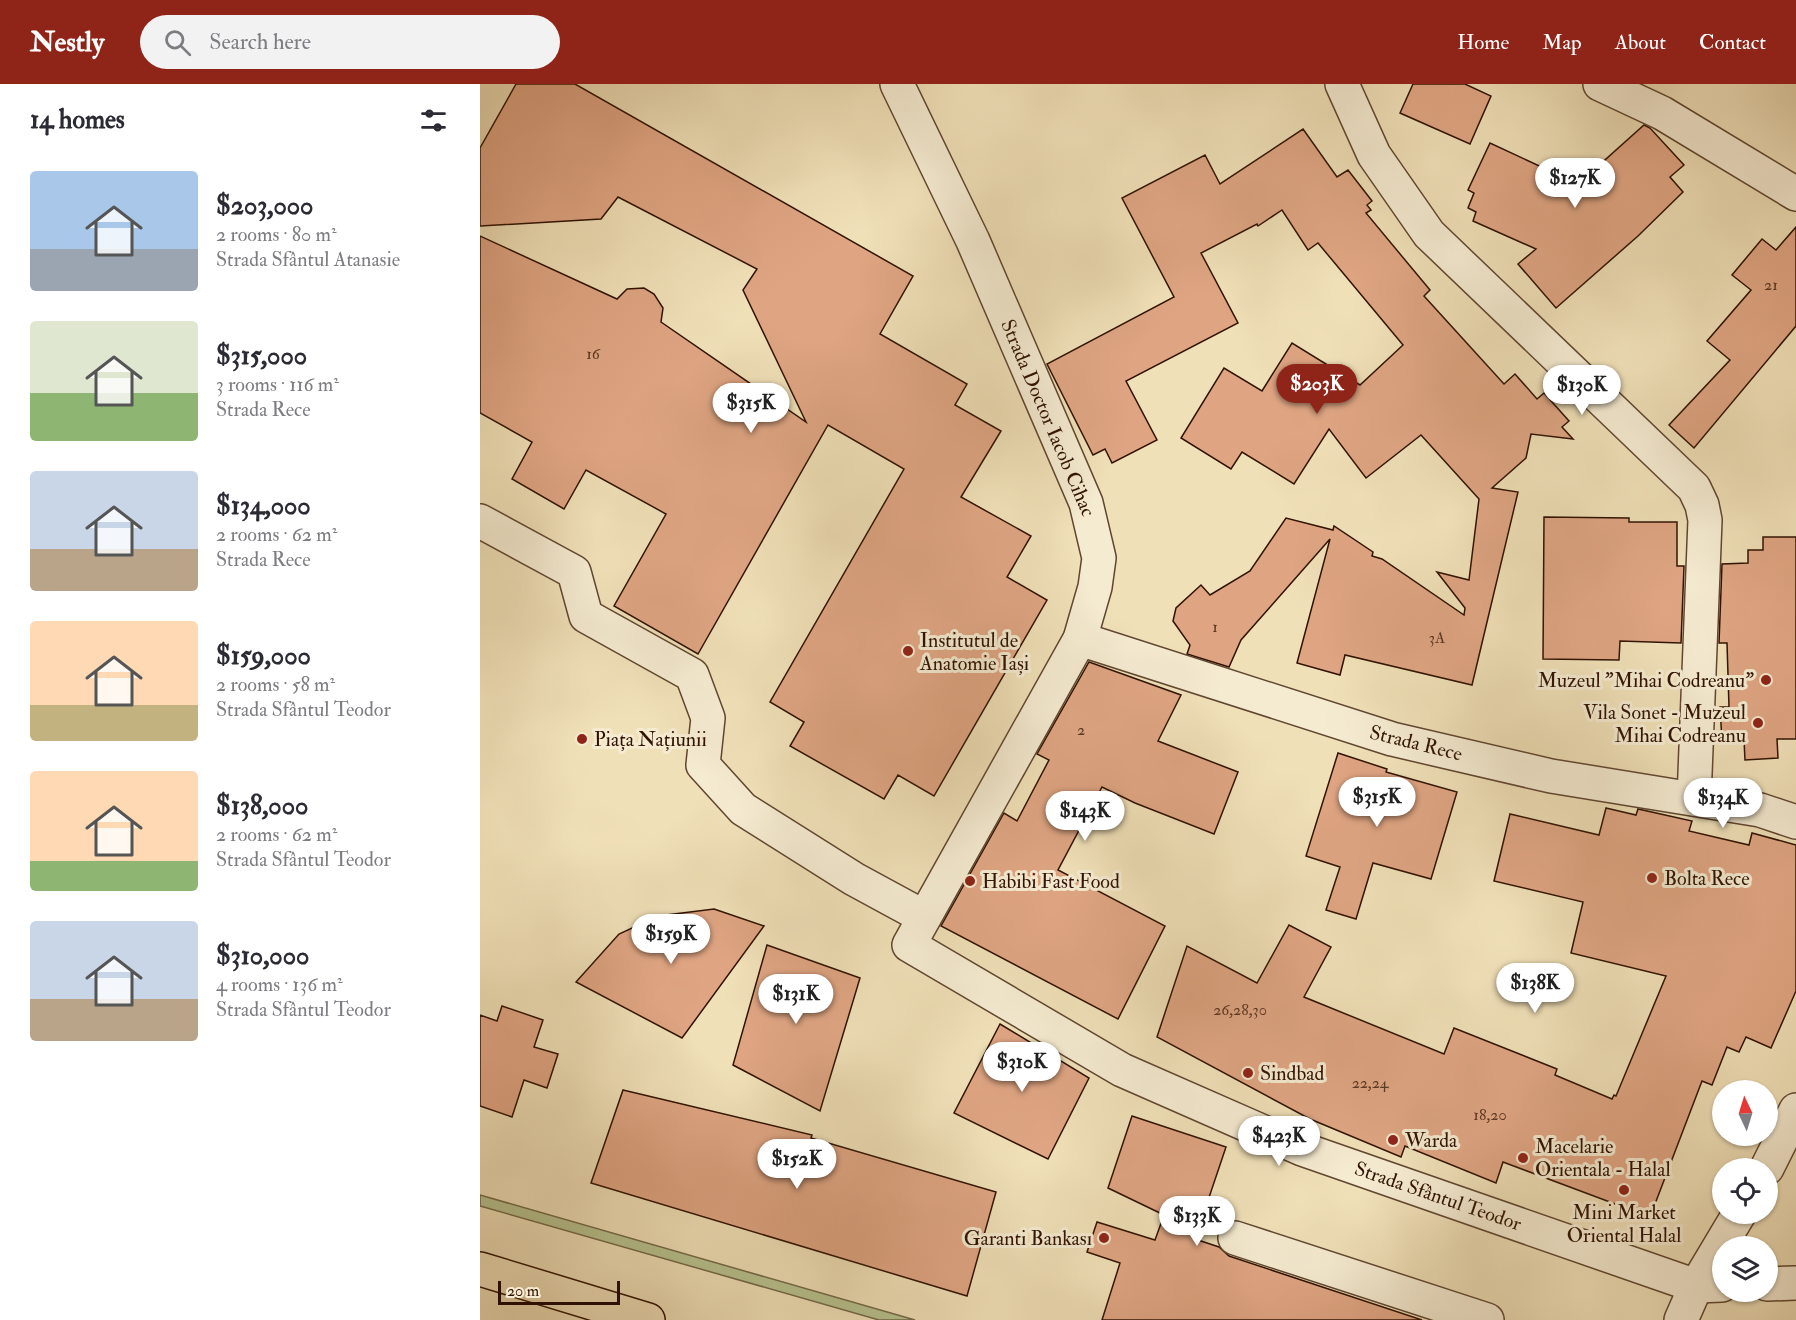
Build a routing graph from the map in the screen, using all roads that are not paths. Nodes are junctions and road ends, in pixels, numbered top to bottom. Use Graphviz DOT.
graph roads {
  1 [pos="897,84"];
  2 [pos="1342,84"];
  3 [pos="1600,84"];
  4 [pos="1796,194"];
  5 [pos="480,521"];
  6 [pos="1080,639"];
  7 [pos="1796,795"];
  8 [pos="1694,799"];
  9 [pos="1760,810"];
  10 [pos="1796,822"];
  11 [pos="916,931"];
  12 [pos="1796,1110"];
  13 [pos="1772,1158"];
  14 [pos="1735,1224"];
  15 [pos="1235,1238"];
  16 [pos="480,1269"];
  17 [pos="1796,1283"];
  18 [pos="1778,1284"];
  19 [pos="1709,1285"];
  20 [pos="648,1320"];
  21 [pos="1487,1320"];
  22 [pos="1681,1320"];
  1 -- 6 [label="street, Strada Doctor Iacob Cihac"];
  2 -- 8 [label="street"];
  3 -- 4 [label="street"];
  5 -- 11 [label="street"];
  6 -- 8 [label="street, Strada Rece"];
  6 -- 11 [label="street, Strada Doctor Iacob Cihac"];
  7 -- 9 [label="street"];
  8 -- 9 [label="street, Strada Rece"];
  9 -- 10 [label="street, Strada Rece"];
  11 -- 19 [label="street, Strada Sfântul Teodor"];
  12 -- 13 [label="street"];
  14 -- 19 [label="street"];
  15 -- 21 [label="street"];
  16 -- 20 [label="main road"];
  17 -- 18 [label="street"];
  19 -- 22 [label="street"];
}
